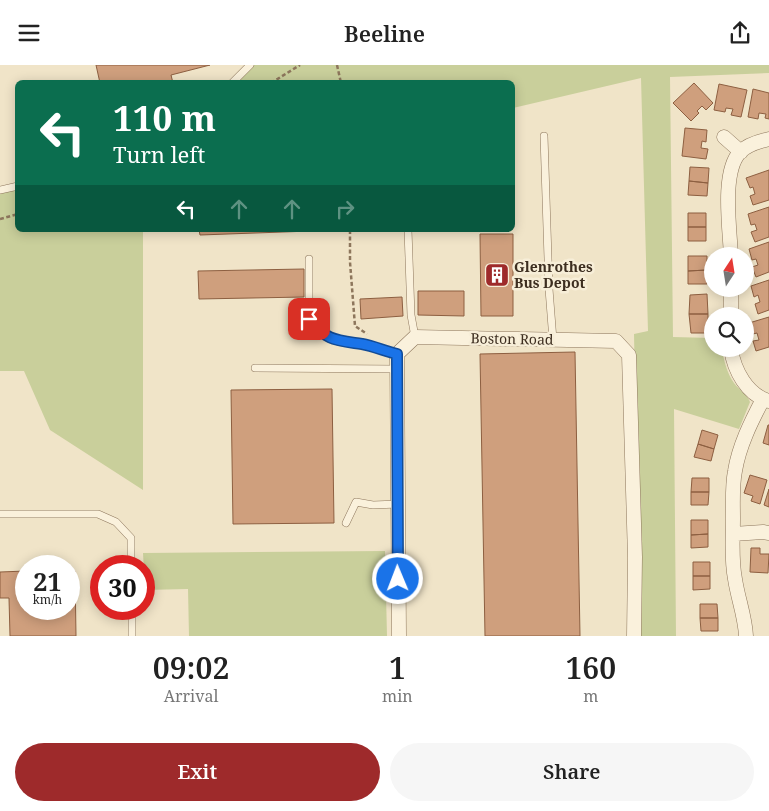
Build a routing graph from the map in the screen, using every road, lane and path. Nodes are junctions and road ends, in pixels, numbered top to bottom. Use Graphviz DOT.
graph roads {
  1 [pos="250,65"];
  2 [pos="300,65"];
  3 [pos="337,65"];
  4 [pos="235,80"];
  5 [pos="275,80"];
  6 [pos="340,80"];
  7 [pos="544,136"];
  8 [pos="724,137"];
  9 [pos="769,139"];
  10 [pos="741,152"];
  11 [pos="15,187"];
  12 [pos="0,190"];
  13 [pos="15,215"];
  14 [pos="0,219"];
  15 [pos="350,232"];
  16 [pos="408,232"];
  17 [pos="731,247"];
  18 [pos="309,259"];
  19 [pos="369,335"];
  20 [pos="415,337"];
  21 [pos="553,340"];
  22 [pos="397,354"];
  23 [pos="733,357"];
  24 [pos="255,368"];
  25 [pos="397,369"];
  26 [pos="766,400"];
  27 [pos="398,504"];
  28 [pos="0,514"];
  29 [pos="346,523"];
  30 [pos="733,533"];
  31 [pos="769,533"];
  32 [pos="131,555"];
  33 [pos="132,620"];
  34 [pos="132,636"];
  35 [pos="399,636"];
  36 [pos="634,636"];
  37 [pos="746,636"];
  1 -- 4 [label="lane"];
  2 -- 5 [label="path"];
  3 -- 6 [label="path"];
  7 -- 21 [label="lane"];
  8 -- 10 [label="street"];
  9 -- 10 [label="street"];
  10 -- 17 [label="street"];
  11 -- 12 [label="lane"];
  13 -- 14 [label="path"];
  15 -- 19 [label="path"];
  16 -- 20 [label="lane"];
  18 -- 22 [label="lane"];
  20 -- 21 [label="street, Boston Road"];
  20 -- 22 [label="street"];
  21 -- 36 [label="street, Boston Road"];
  22 -- 25 [label="street"];
  23 -- 26 [label="street"];
  24 -- 25 [label="lane"];
  25 -- 27 [label="street"];
  26 -- 30 [label="street"];
  27 -- 29 [label="lane"];
  27 -- 35 [label="street"];
  28 -- 32 [label="lane"];
  30 -- 31 [label="street"];
  30 -- 37 [label="street"];
  33 -- 34 [label="lane"];
}
